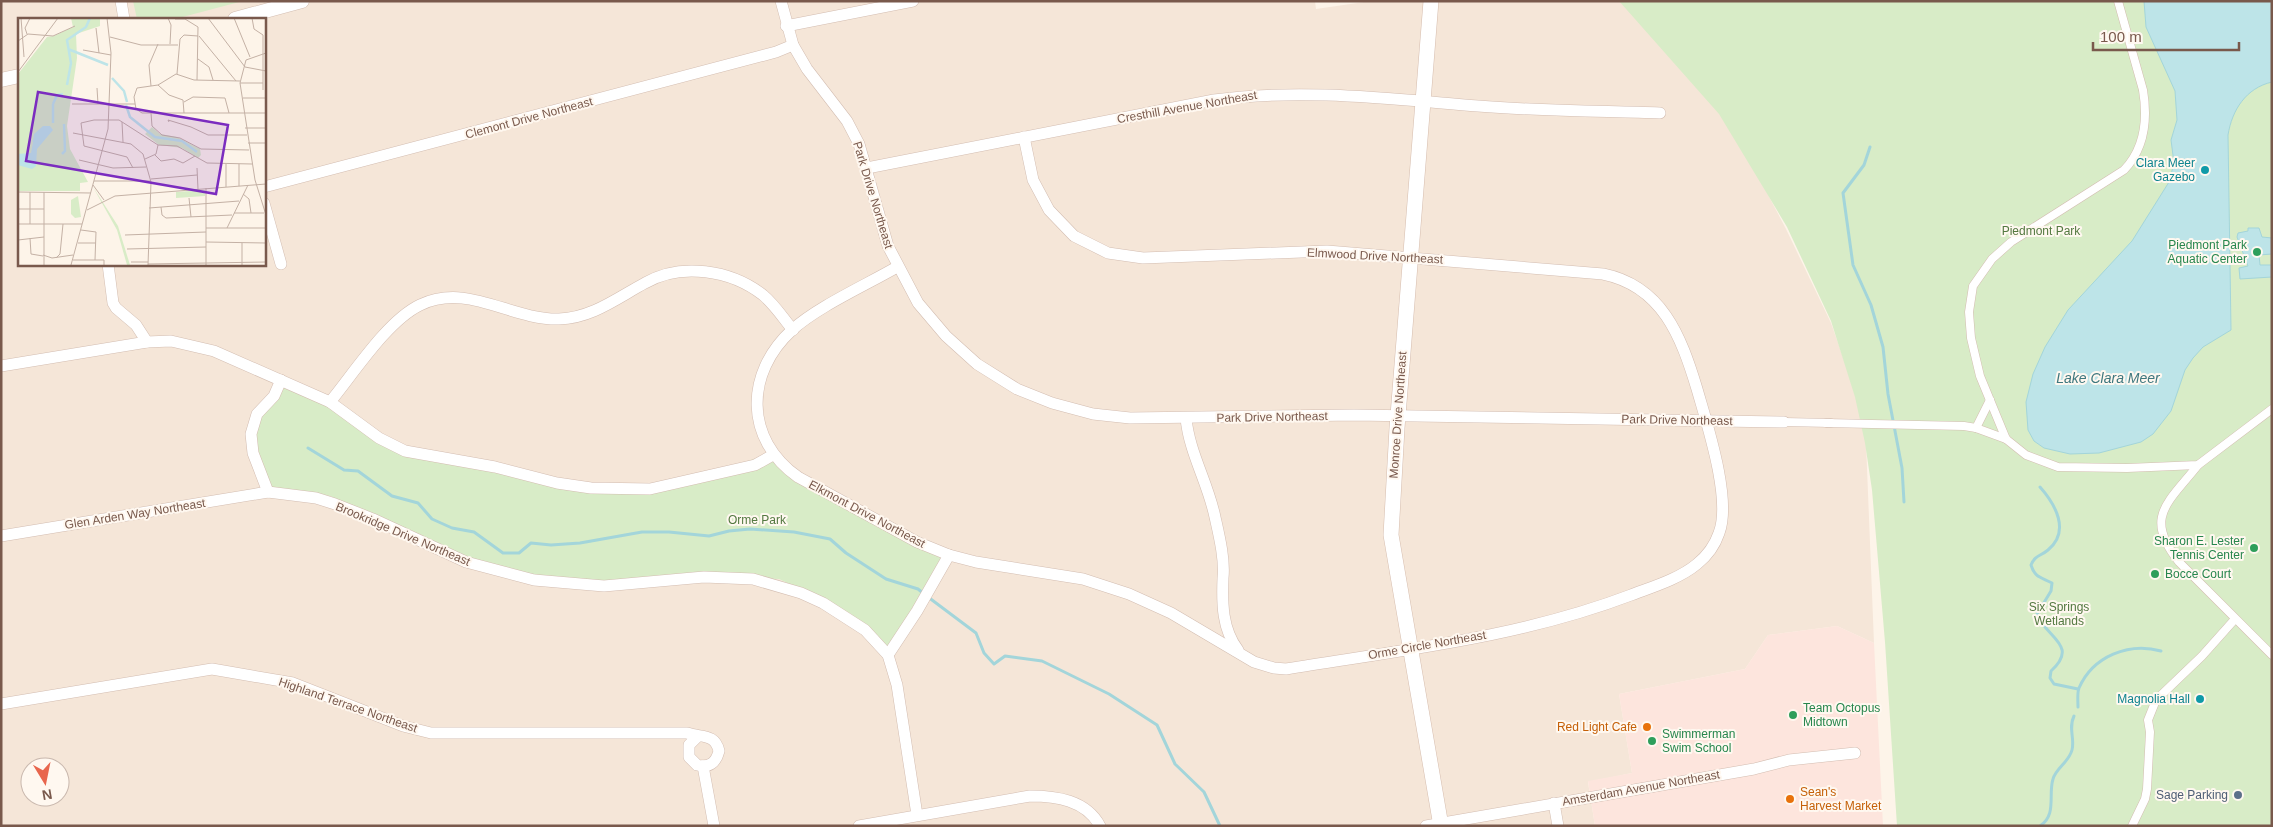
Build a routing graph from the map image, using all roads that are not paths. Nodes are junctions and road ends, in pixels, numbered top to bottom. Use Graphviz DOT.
graph roads {
  1 [pos="122,1"];
  2 [pos="302,1"];
  3 [pos="780,1"];
  4 [pos="913,1"];
  5 [pos="1431,1"];
  6 [pos="2118,1"];
  7 [pos="124,18"];
  8 [pos="239,18"];
  9 [pos="786,26"];
  10 [pos="793,45"];
  11 [pos="18,76"];
  12 [pos="1,80"];
  13 [pos="1422,102"];
  14 [pos="1660,113"];
  15 [pos="1024,137"];
  16 [pos="867,168"];
  17 [pos="265,187"];
  18 [pos="265,207"];
  19 [pos="1410,257"];
  20 [pos="281,264"];
  21 [pos="108,265"];
  22 [pos="897,267"];
  23 [pos="793,330"];
  24 [pos="147,342"];
  25 [pos="1,366"];
  26 [pos="281,380"];
  27 [pos="1990,400"];
  28 [pos="330,402"];
  29 [pos="2271,408"];
  30 [pos="1398,416"];
  31 [pos="1186,418"];
  32 [pos="1706,421"];
  33 [pos="1784,422"];
  34 [pos="1976,428"];
  35 [pos="2006,439"];
  36 [pos="772,455"];
  37 [pos="2198,465"];
  38 [pos="268,492"];
  39 [pos="1,536"];
  40 [pos="949,554"];
  41 [pos="2235,619"];
  42 [pos="1410,649"];
  43 [pos="1240,654"];
  44 [pos="888,655"];
  45 [pos="2272,655"];
  46 [pos="1,704"];
  47 [pos="697,737"];
  48 [pos="1855,753"];
  49 [pos="703,766"];
  50 [pos="1554,804"];
  51 [pos="917,816"];
  52 [pos="1436,825"];
  53 [pos="714,826"];
  54 [pos="859,826"];
  55 [pos="1100,826"];
  56 [pos="1558,826"];
  57 [pos="2132,826"];
  1 -- 7 [label="street"];
  2 -- 8 [label="street"];
  3 -- 9 [label="street, Park Drive Northeast"];
  4 -- 9 [label="street"];
  5 -- 13 [label="main road, Monroe Drive Northeast"];
  6 -- 27 [label="street"];
  9 -- 10 [label="street, Park Drive Northeast"];
  10 -- 16 [label="street, Park Drive Northeast"];
  10 -- 17 [label="street, Clemont Drive Northeast"];
  11 -- 12 [label="street"];
  13 -- 14 [label="street, Cresthill Avenue Northeast"];
  13 -- 15 [label="street, Cresthill Avenue Northeast"];
  13 -- 19 [label="main road, Monroe Drive Northeast"];
  15 -- 16 [label="street, Cresthill Avenue Northeast"];
  15 -- 19 [label="street, Elmwood Drive Northeast"];
  16 -- 22 [label="street, Park Drive Northeast"];
  18 -- 20 [label="street"];
  19 -- 30 [label="main road, Monroe Drive Northeast"];
  19 -- 32 [label="street, Elmwood Drive Northeast"];
  21 -- 24 [label="street"];
  22 -- 23 [label="street, Elkmont Drive Northeast"];
  22 -- 31 [label="street, Park Drive Northeast"];
  23 -- 28 [label="street"];
  23 -- 36 [label="street, Elkmont Drive Northeast"];
  24 -- 25 [label="street"];
  24 -- 26 [label="street"];
  26 -- 28 [label="street"];
  26 -- 38 [label="street"];
  27 -- 34 [label="street"];
  27 -- 35 [label="street"];
  28 -- 36 [label="street"];
  29 -- 37 [label="street"];
  30 -- 31 [label="street, Park Drive Northeast"];
  30 -- 32 [label="street, Park Drive Northeast"];
  30 -- 42 [label="main road, Monroe Drive Northeast"];
  31 -- 43 [label="street"];
  32 -- 33 [label="street, Park Drive Northeast"];
  32 -- 42 [label="street, Orme Circle Northeast"];
  33 -- 34 [label="street, Park Drive Northeast"];
  34 -- 35 [label="street, Park Drive Northeast"];
  35 -- 37 [label="street"];
  36 -- 40 [label="street, Elkmont Drive Northeast"];
  37 -- 41 [label="street"];
  38 -- 39 [label="street, Glen Arden Way Northeast"];
  38 -- 44 [label="street, Brookridge Drive Northeast"];
  40 -- 43 [label="street, Elkmont Drive Northeast"];
  40 -- 44 [label="street"];
  41 -- 45 [label="street"];
  41 -- 57 [label="street"];
  42 -- 43 [label="street, Orme Circle Northeast"];
  42 -- 52 [label="main road, Monroe Drive Northeast"];
  44 -- 51 [label="street, Brookridge Drive Northeast"];
  46 -- 47 [label="street, Highland Terrace Northeast"];
  47 -- 49 [label="street"];
  47 -- 49 [label="street, Highland Terrace Northeast"];
  48 -- 50 [label="street, Amsterdam Avenue Northeast"];
  49 -- 53 [label="street"];
  50 -- 52 [label="street, Amsterdam Avenue Northeast"];
  50 -- 56 [label="street"];
  51 -- 54 [label="street"];
  51 -- 55 [label="street"];
}
